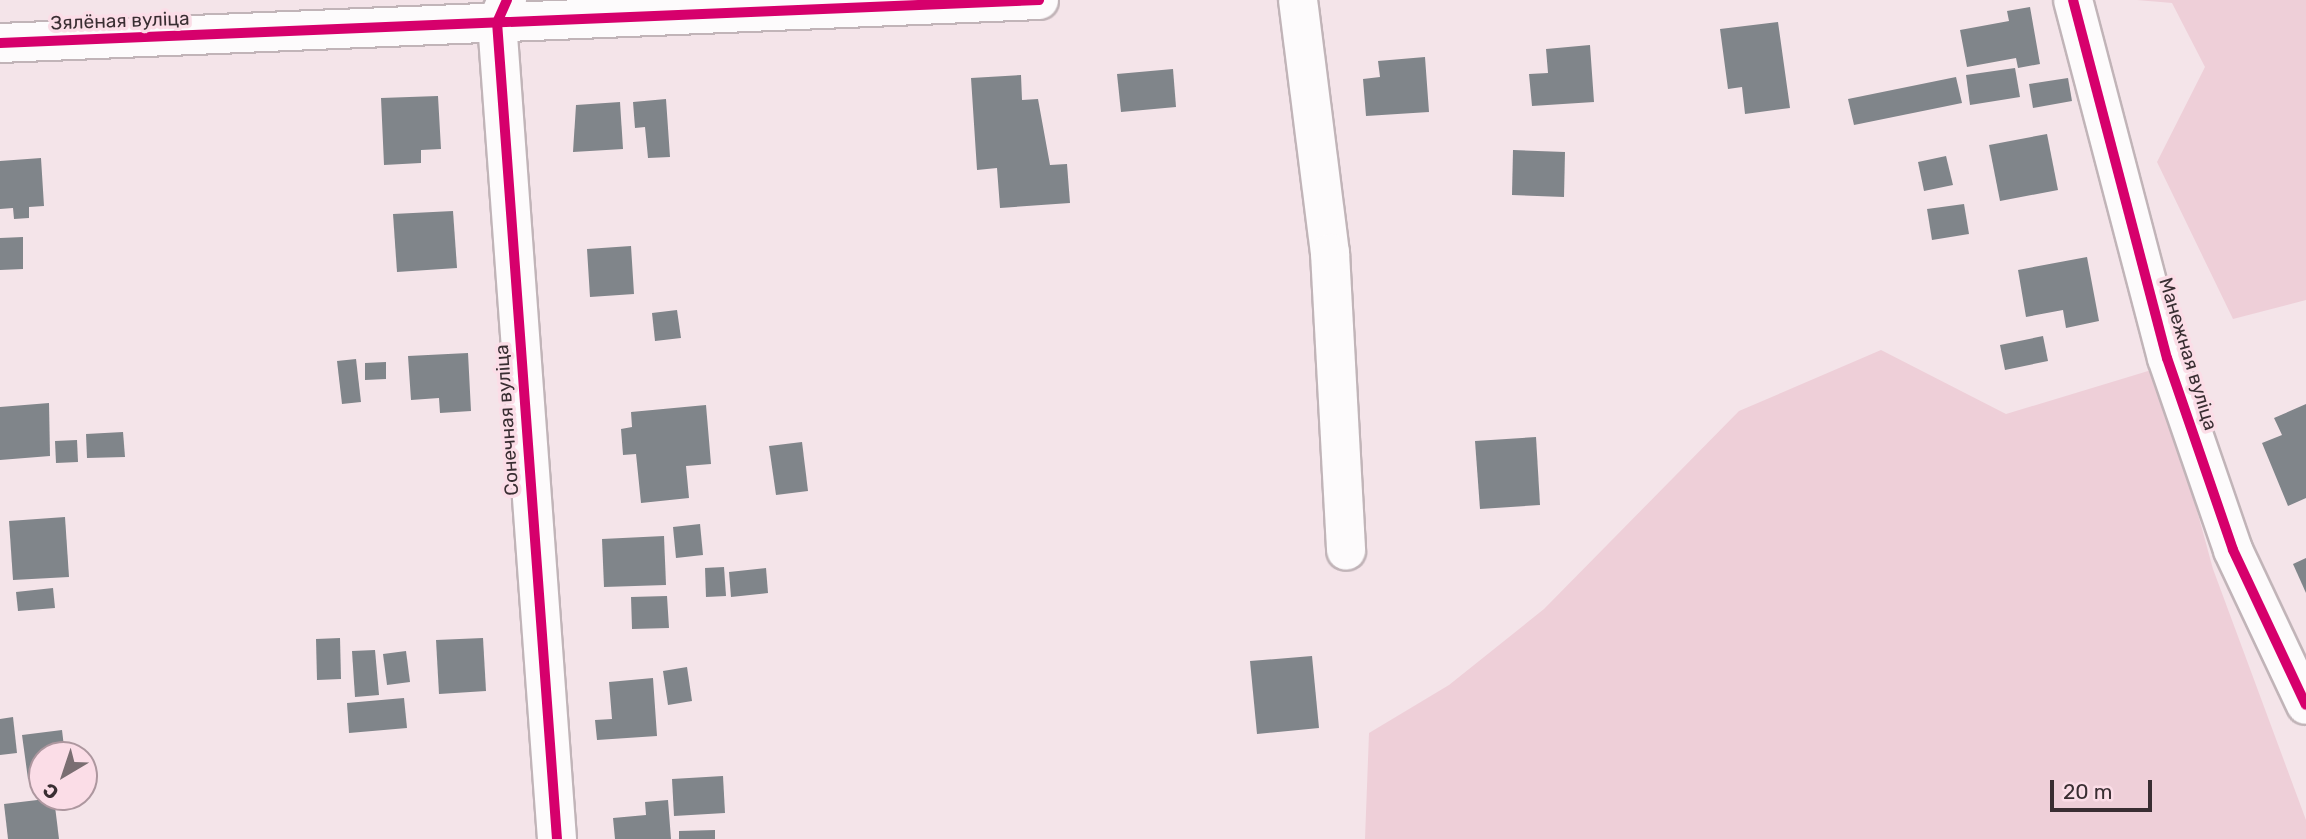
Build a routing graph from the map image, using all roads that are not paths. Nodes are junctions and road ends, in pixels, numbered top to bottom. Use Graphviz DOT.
graph roads {
  1 [pos="1039,0"];
  2 [pos="1298,0"];
  3 [pos="2073,0"];
  4 [pos="502,11"];
  5 [pos="0,43"];
  6 [pos="1346,551"];
  7 [pos="2306,705"];
  8 [pos="557,839"];
  1 -- 4 [label="street, Зялёная вуліца"];
  2 -- 6 [label="street"];
  3 -- 7 [label="street, Манежная вуліца"];
  4 -- 5 [label="street, Зялёная вуліца"];
  4 -- 8 [label="street, Сонечная вуліца"];
}
